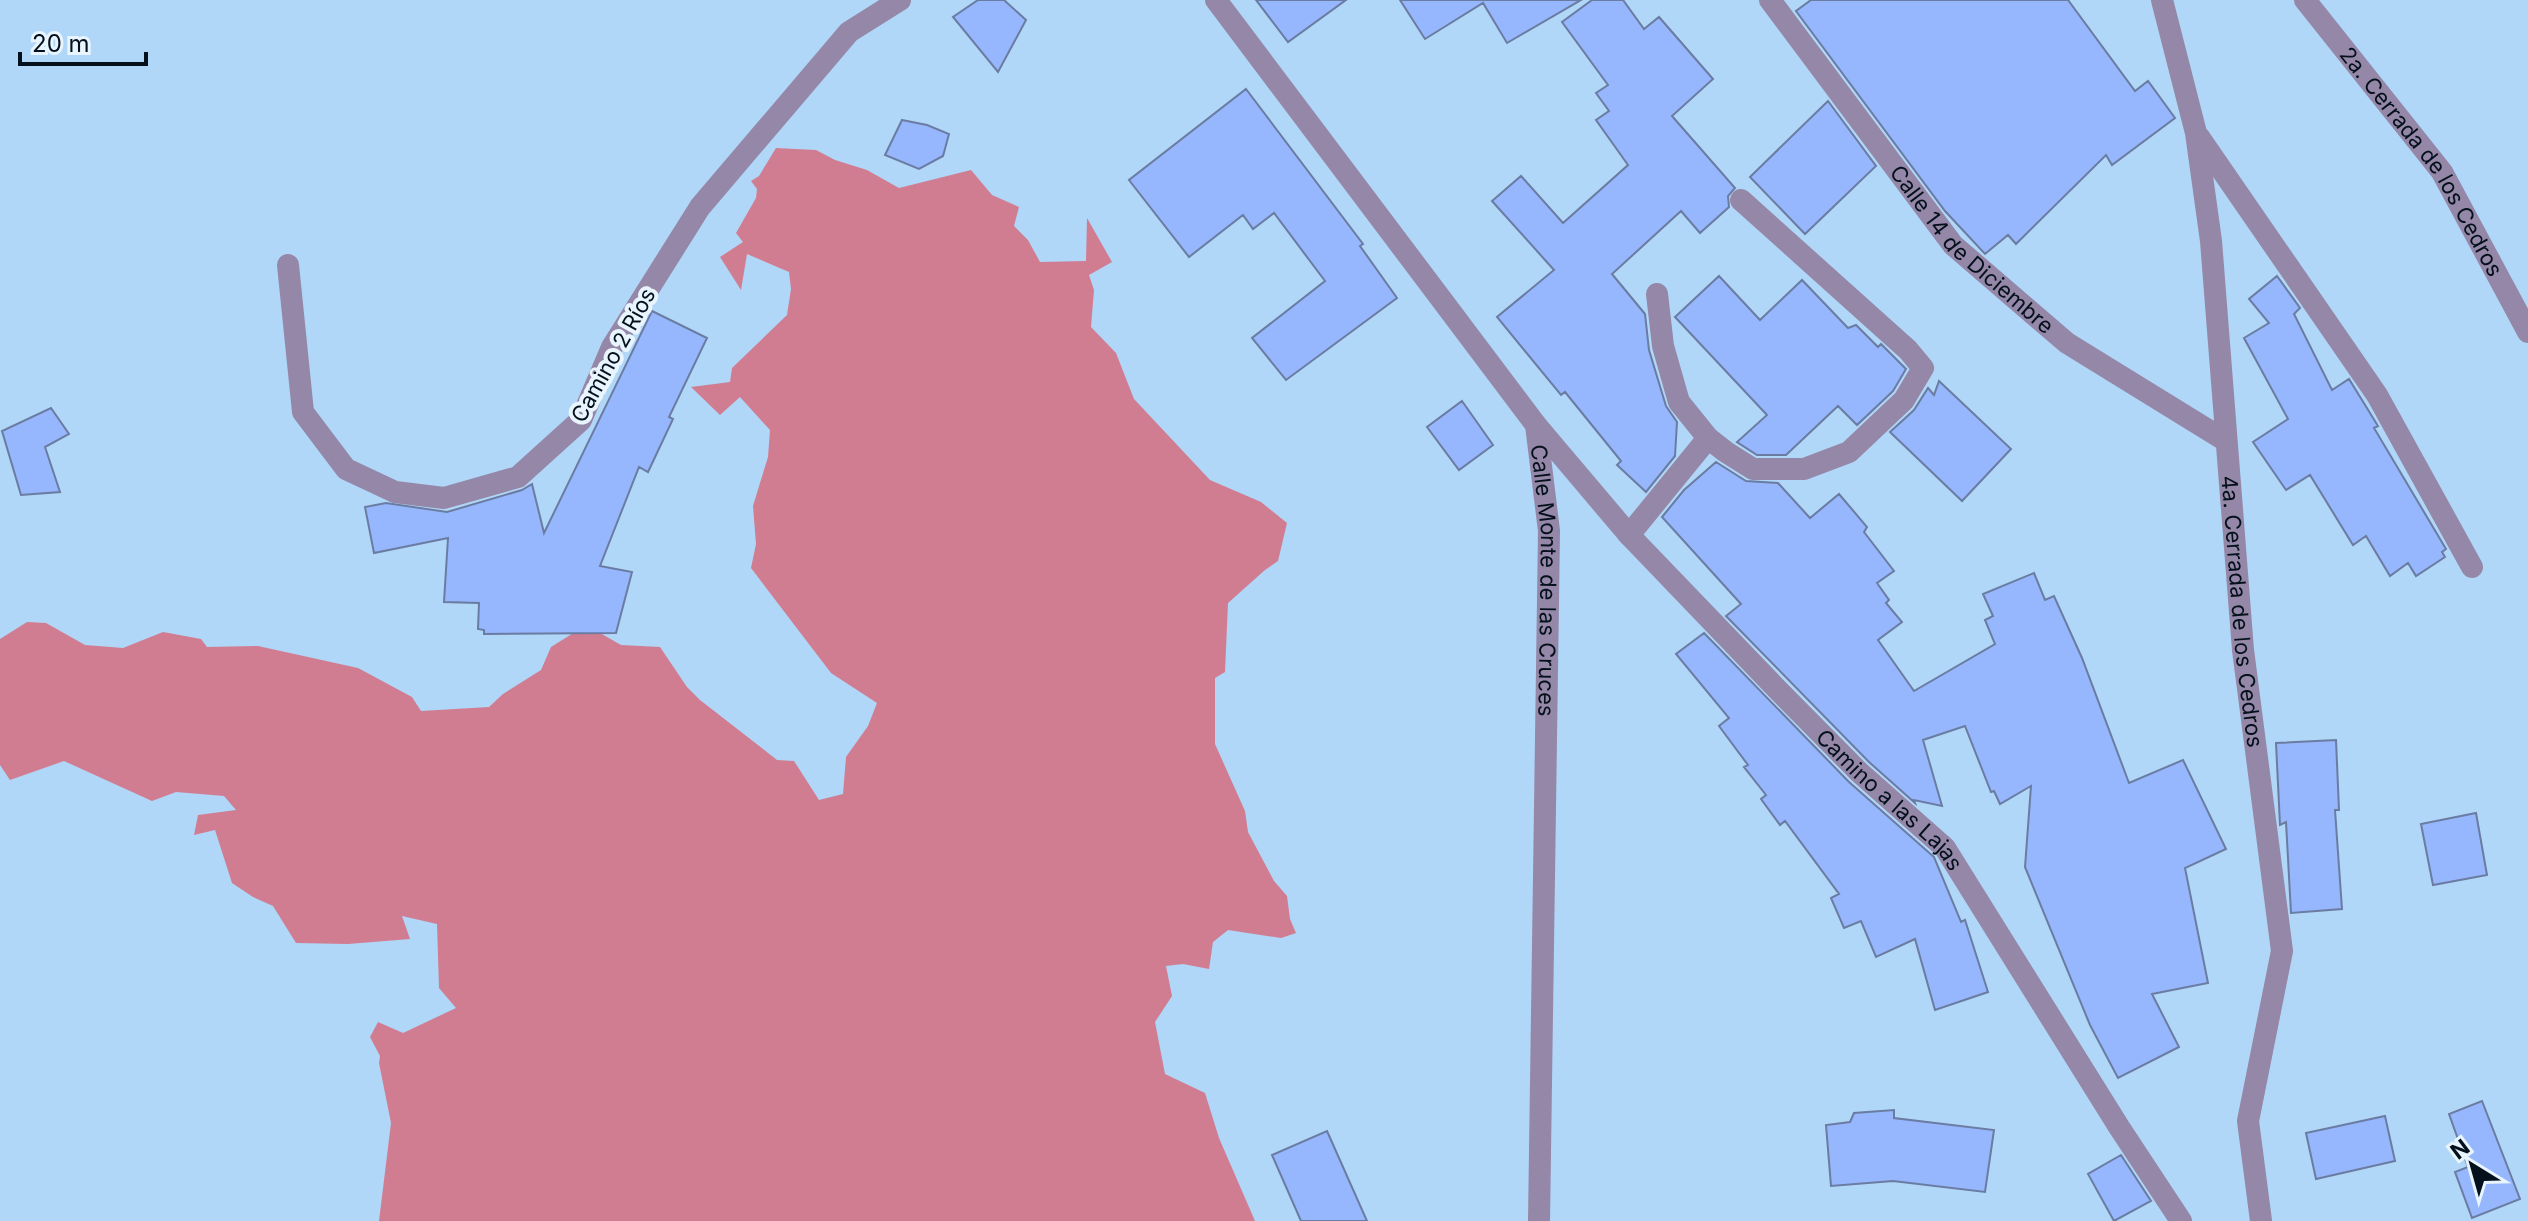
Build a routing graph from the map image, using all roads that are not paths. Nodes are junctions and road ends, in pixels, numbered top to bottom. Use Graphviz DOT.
graph roads {
  1 [pos="900,0"];
  2 [pos="1216,0"];
  3 [pos="1770,0"];
  4 [pos="2162,0"];
  5 [pos="2305,0"];
  6 [pos="2196,133"];
  7 [pos="1741,200"];
  8 [pos="288,265"];
  9 [pos="1657,294"];
  10 [pos="2528,332"];
  11 [pos="1536,425"];
  12 [pos="1708,438"];
  13 [pos="2226,441"];
  14 [pos="1629,535"];
  15 [pos="2472,567"];
  16 [pos="1539,1221"];
  17 [pos="2181,1221"];
  18 [pos="2261,1221"];
  1 -- 8 [label="street, Camino 2 Ríos"];
  2 -- 11 [label="street, Calle Monte de las Cruces"];
  3 -- 13 [label="street, Calle 14 de Diciembre"];
  4 -- 6 [label="street, 4a. Cerrada de los Cedros"];
  5 -- 10 [label="street, 2a. Cerrada de los Cedros"];
  6 -- 13 [label="street, 4a. Cerrada de los Cedros"];
  6 -- 15 [label="street"];
  7 -- 12 [label="street"];
  9 -- 12 [label="street"];
  11 -- 14 [label="street, Camino a las Lajas"];
  11 -- 16 [label="street, Calle Monte de las Cruces"];
  12 -- 14 [label="street"];
  13 -- 18 [label="street, 4a. Cerrada de los Cedros"];
  14 -- 17 [label="street, Camino a las Lajas"];
}
